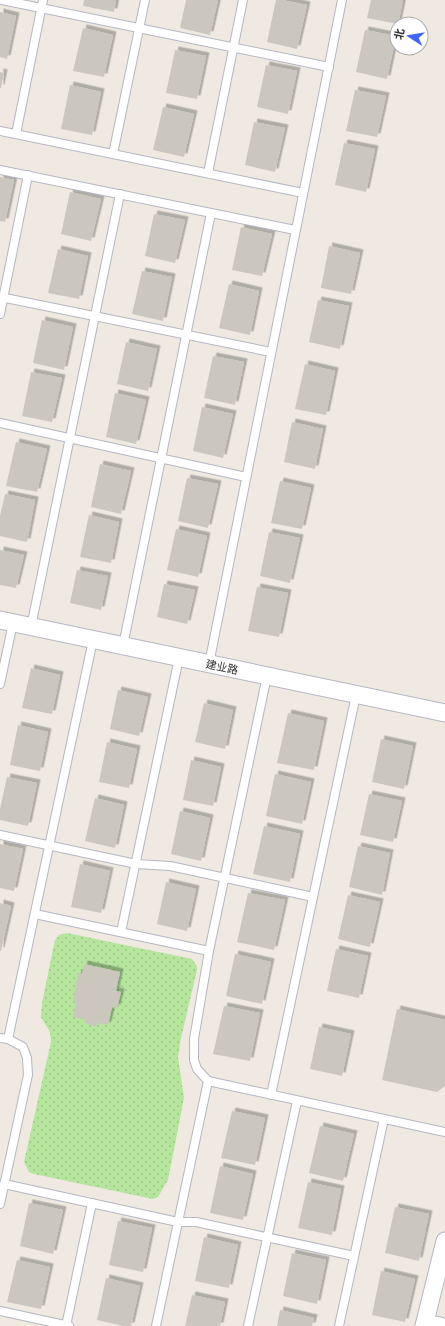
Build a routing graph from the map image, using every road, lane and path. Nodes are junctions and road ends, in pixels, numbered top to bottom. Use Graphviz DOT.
graph roads {
  1 [pos="2,0"];
  2 [pos="145,0"];
  3 [pos="244,0"];
  4 [pos="342,0"];
  5 [pos="42,4"];
  6 [pos="139,28"];
  7 [pos="234,47"];
  8 [pos="329,67"];
  9 [pos="0,131"];
  10 [pos="16,134"];
  11 [pos="113,154"];
  12 [pos="0,170"];
  13 [pos="208,173"];
  14 [pos="28,175"];
  15 [pos="303,193"];
  16 [pos="120,194"];
  17 [pos="211,213"];
  18 [pos="295,230"];
  19 [pos="2,297"];
  20 [pos="0,314"];
  21 [pos="95,316"];
  22 [pos="186,335"];
  23 [pos="271,352"];
  24 [pos="0,423"];
  25 [pos="70,438"];
  26 [pos="161,458"];
  27 [pos="246,477"];
  28 [pos="6,622"];
  29 [pos="31,627"];
  30 [pos="93,640"];
  31 [pos="123,646"];
  32 [pos="179,658"];
  33 [pos="209,664"];
  34 [pos="267,676"];
  35 [pos="0,684"];
  36 [pos="356,695"];
  37 [pos="445,713"];
  38 [pos="0,835"];
  39 [pos="50,845"];
  40 [pos="136,864"];
  41 [pos="224,878"];
  42 [pos="313,897"];
  43 [pos="35,914"];
  44 [pos="121,932"];
  45 [pos="209,951"];
  46 [pos="4,1038"];
  47 [pos="208,1081"];
  48 [pos="271,1095"];
  49 [pos="297,1101"];
  50 [pos="384,1119"];
  51 [pos="445,1132"];
  52 [pos="4,1184"];
  53 [pos="92,1203"];
  54 [pos="0,1204"];
  55 [pos="178,1222"];
  56 [pos="267,1238"];
  57 [pos="445,1241"];
  58 [pos="354,1256"];
  59 [pos="0,1311"];
  60 [pos="429,1325"];
  61 [pos="67,1326"];
  62 [pos="156,1326"];
  63 [pos="248,1326"];
  64 [pos="339,1326"];
  1 -- 5 [label="lane"];
  2 -- 6 [label="lane"];
  3 -- 7 [label="lane"];
  4 -- 8 [label="lane"];
  5 -- 6 [label="lane"];
  5 -- 10 [label="lane"];
  6 -- 7 [label="lane"];
  6 -- 11 [label="lane"];
  7 -- 8 [label="lane"];
  7 -- 13 [label="lane"];
  8 -- 15 [label="lane"];
  9 -- 10 [label="lane"];
  10 -- 11 [label="lane"];
  11 -- 13 [label="lane"];
  12 -- 14 [label="lane"];
  13 -- 15 [label="lane"];
  14 -- 16 [label="lane"];
  14 -- 19 [label="lane"];
  15 -- 18 [label="lane"];
  16 -- 17 [label="lane"];
  16 -- 21 [label="lane"];
  17 -- 18 [label="lane"];
  17 -- 22 [label="lane"];
  18 -- 23 [label="lane"];
  19 -- 20 [label="lane"];
  19 -- 21 [label="lane"];
  21 -- 22 [label="lane"];
  21 -- 25 [label="lane"];
  22 -- 23 [label="lane"];
  22 -- 26 [label="lane"];
  23 -- 27 [label="lane"];
  24 -- 25 [label="lane"];
  25 -- 26 [label="lane"];
  25 -- 29 [label="lane"];
  26 -- 27 [label="lane"];
  26 -- 31 [label="lane"];
  27 -- 33 [label="lane"];
  28 -- 29 [label="street, 建业路"];
  28 -- 35 [label="lane"];
  29 -- 30 [label="street, 建业路"];
  30 -- 31 [label="street, 建业路"];
  30 -- 39 [label="lane"];
  31 -- 32 [label="street, 建业路"];
  32 -- 33 [label="street, 建业路"];
  32 -- 40 [label="lane"];
  33 -- 34 [label="street, 建业路"];
  34 -- 36 [label="street, 建业路"];
  34 -- 41 [label="lane"];
  36 -- 37 [label="street, 建业路"];
  36 -- 42 [label="lane"];
  38 -- 39 [label="lane"];
  39 -- 40 [label="lane"];
  39 -- 43 [label="lane"];
  40 -- 41 [label="lane"];
  40 -- 44 [label="lane"];
  41 -- 42 [label="lane"];
  41 -- 45 [label="lane"];
  42 -- 48 [label="lane"];
  43 -- 44 [label="lane"];
  43 -- 46 [label="lane"];
  44 -- 45 [label="lane"];
  45 -- 47 [label="lane"];
  46 -- 52 [label="lane"];
  47 -- 48 [label="lane"];
  47 -- 55 [label="lane"];
  48 -- 49 [label="lane"];
  49 -- 50 [label="lane"];
  49 -- 56 [label="lane"];
  50 -- 51 [label="lane"];
  50 -- 58 [label="lane"];
  52 -- 53 [label="lane"];
  52 -- 54 [label="lane"];
  53 -- 55 [label="lane"];
  53 -- 61 [label="lane"];
  55 -- 56 [label="lane"];
  55 -- 62 [label="lane"];
  56 -- 58 [label="lane"];
  56 -- 63 [label="lane"];
  57 -- 60 [label="street"];
  58 -- 64 [label="lane"];
  59 -- 61 [label="lane"];
}
